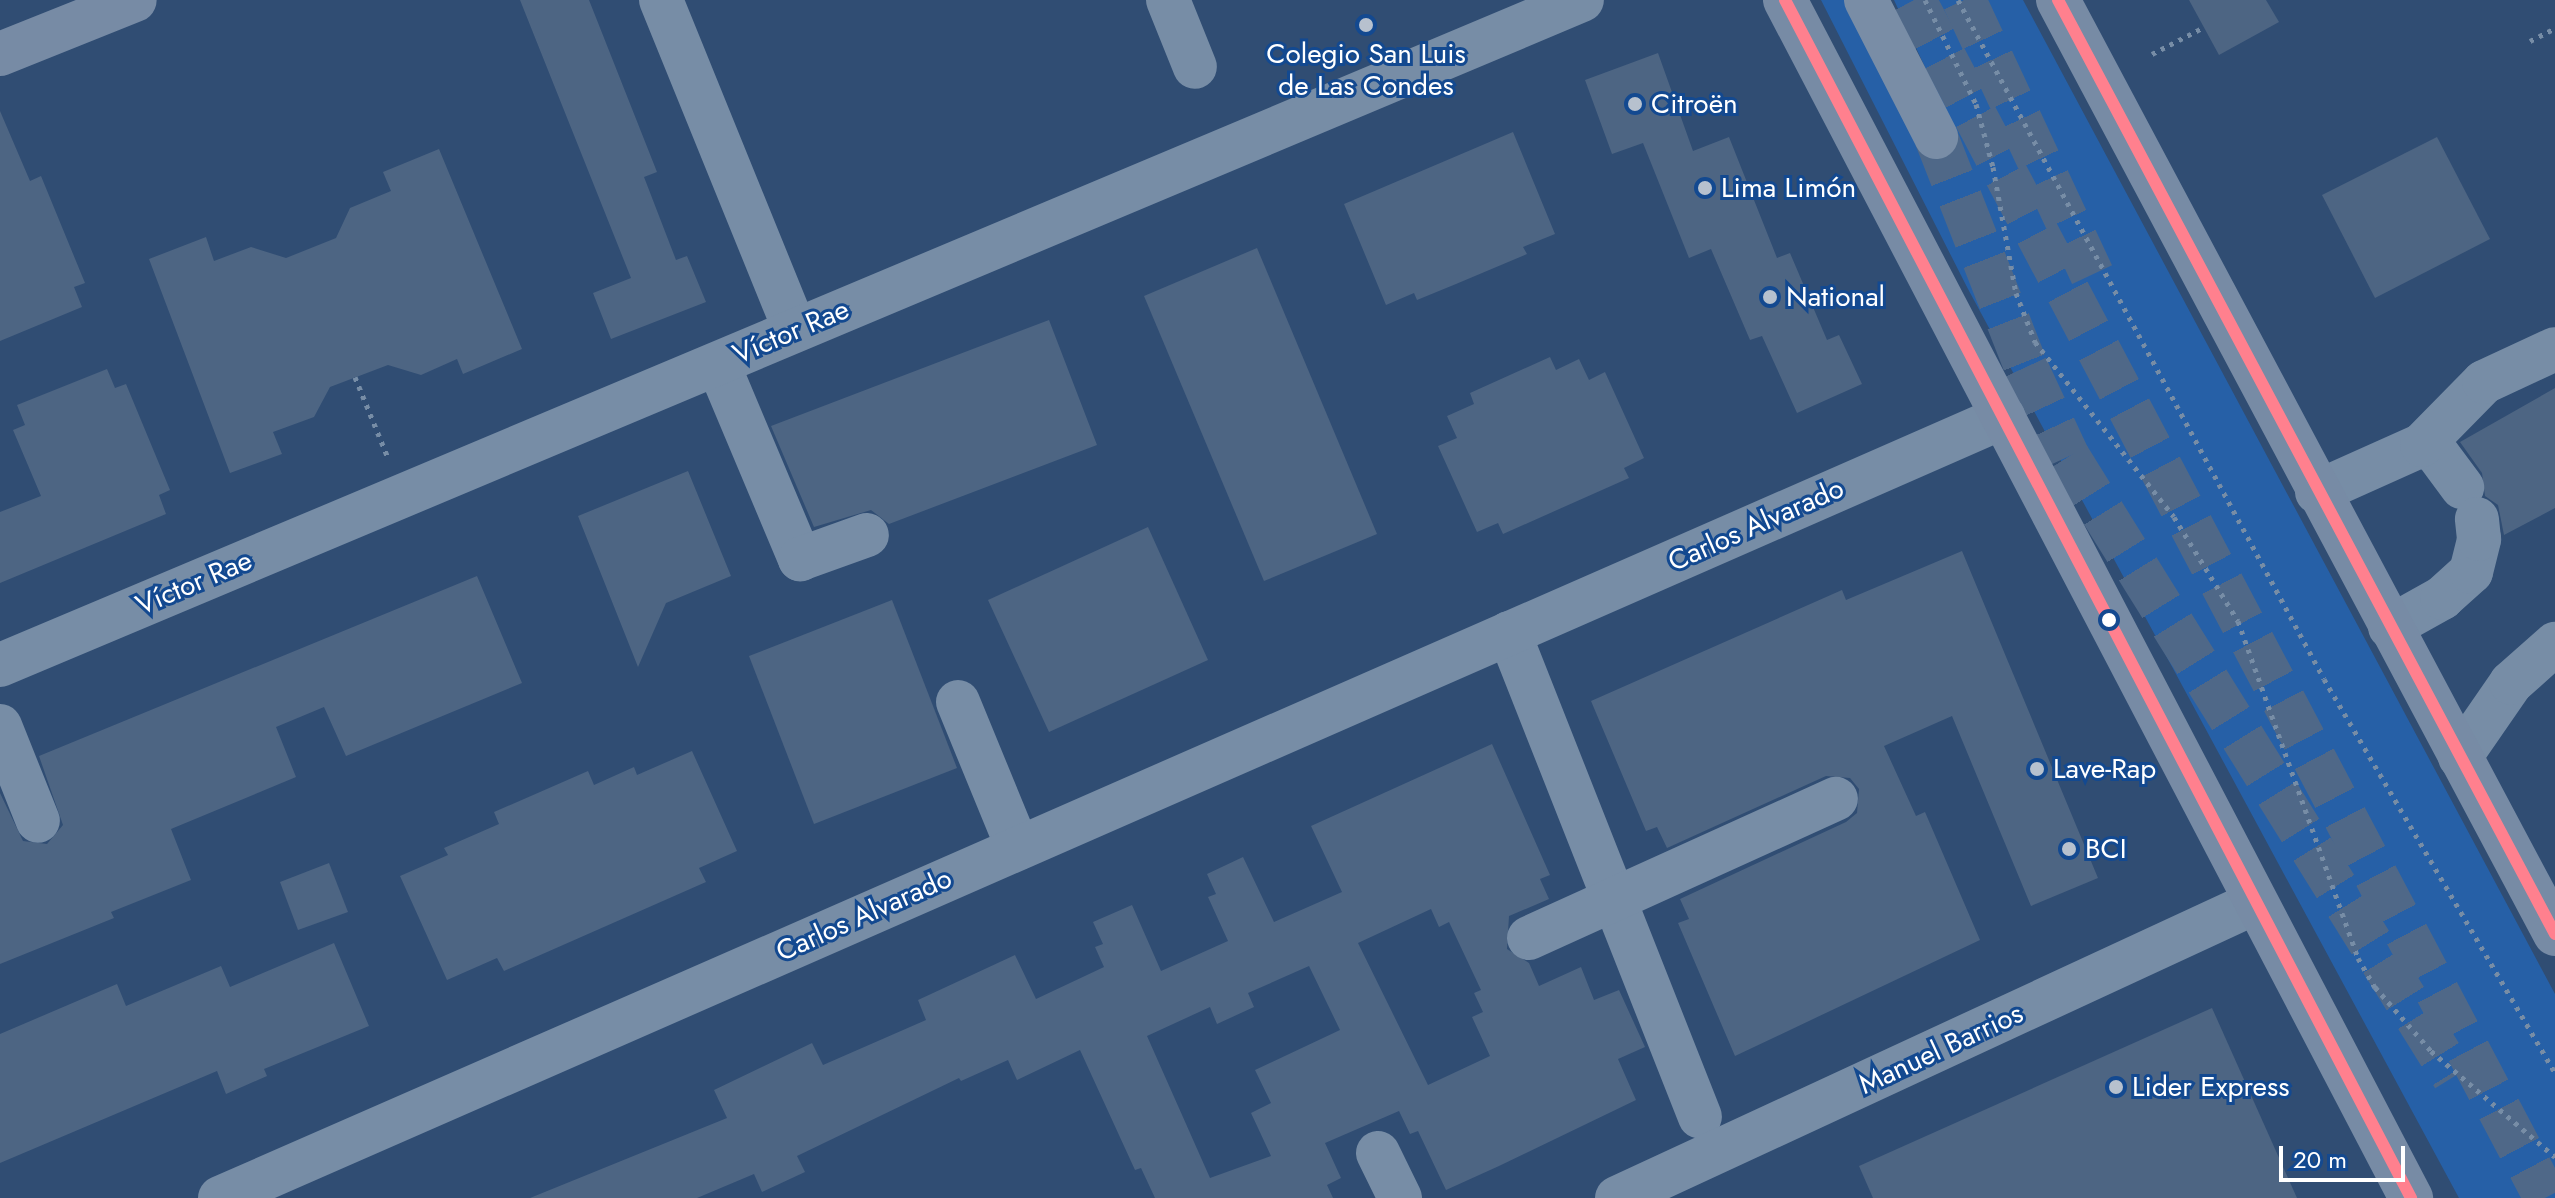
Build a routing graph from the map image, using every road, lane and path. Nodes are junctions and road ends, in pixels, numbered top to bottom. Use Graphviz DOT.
graph roads {
  1 [pos="135,0"];
  2 [pos="661,0"];
  3 [pos="1168,0"];
  4 [pos="1582,0"];
  5 [pos="1785,0"];
  6 [pos="1866,0"];
  7 [pos="1925,0"];
  8 [pos="1958,0"];
  9 [pos="2058,0"];
  10 [pos="2204,27"];
  11 [pos="2555,28"];
  12 [pos="2530,41"];
  13 [pos="0,54"];
  14 [pos="2152,54"];
  15 [pos="1195,67"];
  16 [pos="1936,137"];
  17 [pos="795,330"];
  18 [pos="2555,349"];
  19 [pos="718,364"];
  20 [pos="355,377"];
  21 [pos="2003,417"];
  22 [pos="2422,445"];
  23 [pos="389,460"];
  24 [pos="2317,492"];
  25 [pos="867,535"];
  26 [pos="2390,627"];
  27 [pos="1509,633"];
  28 [pos="2555,644"];
  29 [pos="0,665"];
  30 [pos="958,702"];
  31 [pos="0,726"];
  32 [pos="2460,757"];
  33 [pos="1836,799"];
  34 [pos="38,821"];
  35 [pos="1018,848"];
  36 [pos="1614,901"];
  37 [pos="2254,903"];
  38 [pos="2555,934"];
  39 [pos="1529,938"];
  40 [pos="2555,1073"];
  41 [pos="1700,1117"];
  42 [pos="1378,1153"];
  43 [pos="2555,1157"];
  44 [pos="2406,1195"];
  45 [pos="1624,1196"];
  46 [pos="220,1198"];
  47 [pos="1400,1198"];
  1 -- 13 [label="main road"];
  2 -- 17 [label="street"];
  3 -- 15 [label="street"];
  4 -- 17 [label="street, Víctor Rae"];
  5 -- 21 [label="main road"];
  6 -- 16 [label="highway"];
  7 -- 43 [label="path"];
  8 -- 40 [label="path"];
  9 -- 24 [label="main road"];
  10 -- 14 [label="path"];
  11 -- 12 [label="path"];
  17 -- 19 [label="street, Víctor Rae"];
  18 -- 22 [label="street"];
  19 -- 25 [label="street"];
  19 -- 29 [label="street, Víctor Rae"];
  20 -- 23 [label="path"];
  21 -- 27 [label="street, Carlos Alvarado"];
  21 -- 37 [label="main road"];
  22 -- 24 [label="street"];
  22 -- 26 [label="street"];
  24 -- 26 [label="main road"];
  26 -- 32 [label="main road"];
  27 -- 35 [label="street, Carlos Alvarado"];
  27 -- 36 [label="street"];
  28 -- 32 [label="street"];
  30 -- 35 [label="street"];
  31 -- 34 [label="street"];
  32 -- 38 [label="main road"];
  33 -- 36 [label="street"];
  35 -- 46 [label="street, Carlos Alvarado"];
  36 -- 39 [label="street"];
  36 -- 41 [label="street"];
  37 -- 44 [label="main road"];
  37 -- 45 [label="street, Manuel Barrios"];
  42 -- 47 [label="street"];
}
